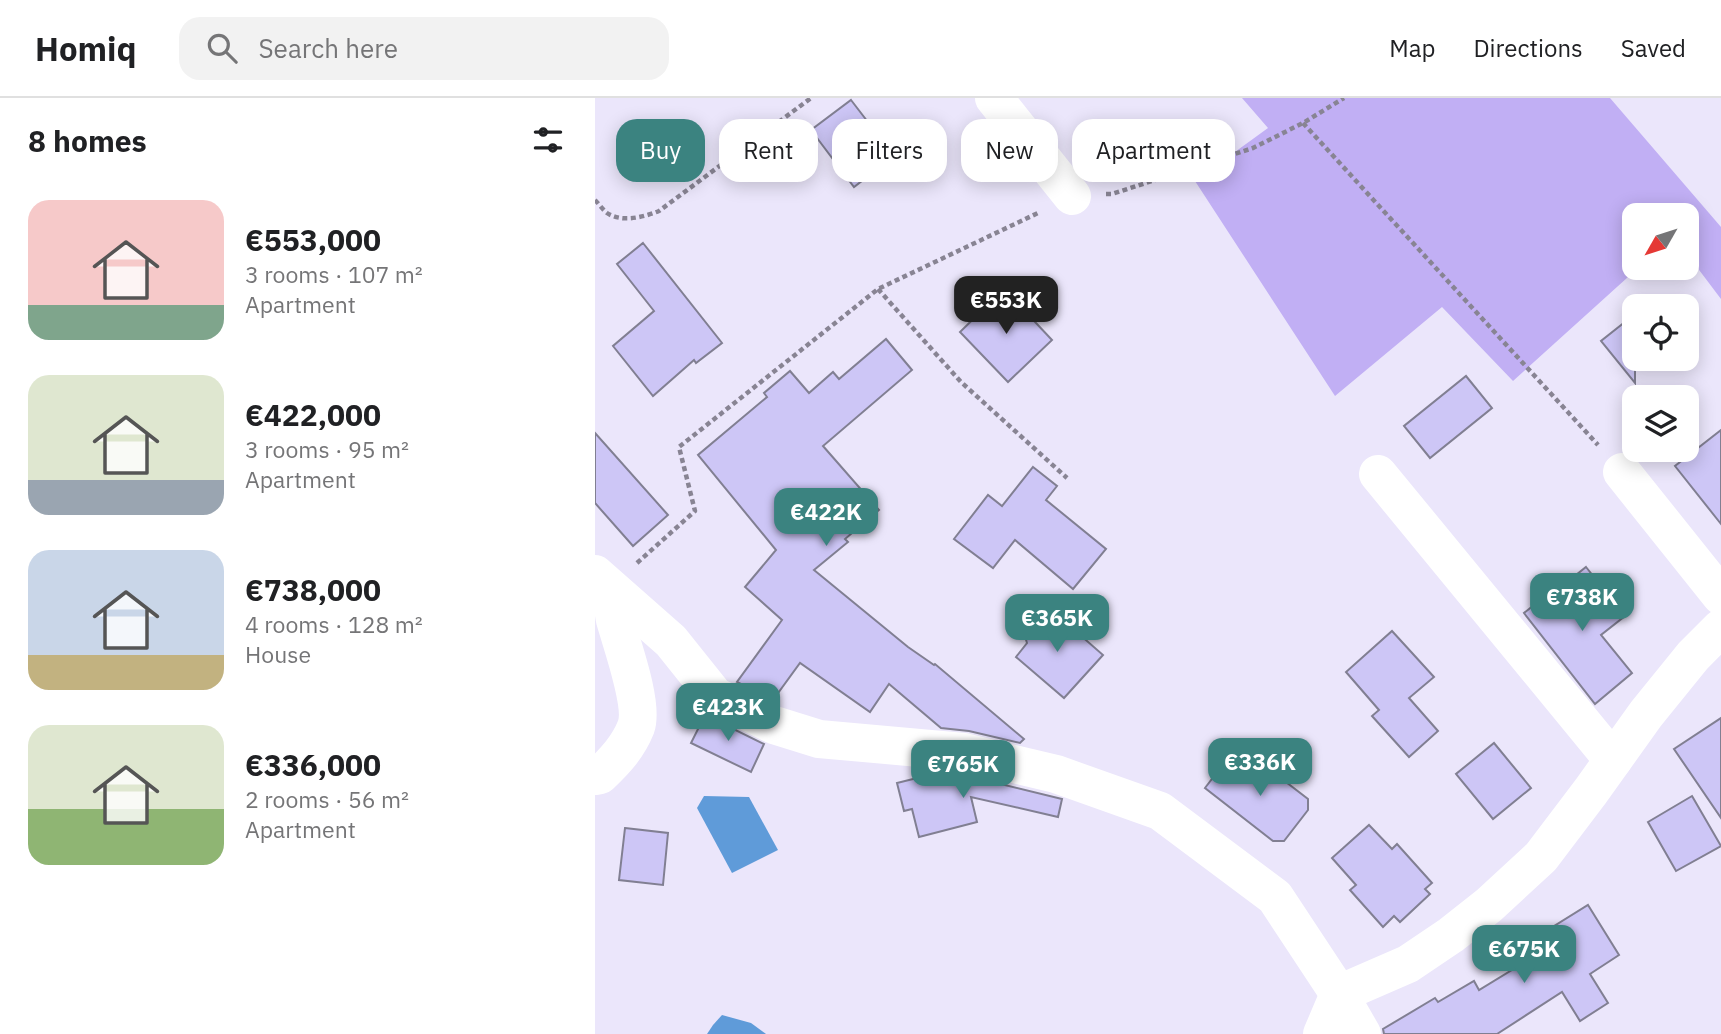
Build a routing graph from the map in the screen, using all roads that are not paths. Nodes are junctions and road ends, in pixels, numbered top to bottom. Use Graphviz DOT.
graph roads {
  1 [pos="994,98"];
  2 [pos="1072,196"];
  3 [pos="1622,472"];
  4 [pos="1378,474"];
  5 [pos="602,581"];
  6 [pos="1721,596"];
  7 [pos="1721,628"];
  8 [pos="1613,760"];
  9 [pos="595,776"];
  10 [pos="1339,994"];
  11 [pos="1322,1034"];
  12 [pos="1362,1034"];
  1 -- 2 [label="street"];
  3 -- 6 [label="street"];
  4 -- 8 [label="street"];
  5 -- 9 [label="street"];
  5 -- 10 [label="street"];
  7 -- 8 [label="street"];
  8 -- 10 [label="street"];
  10 -- 11 [label="street"];
  10 -- 12 [label="street"];
}
